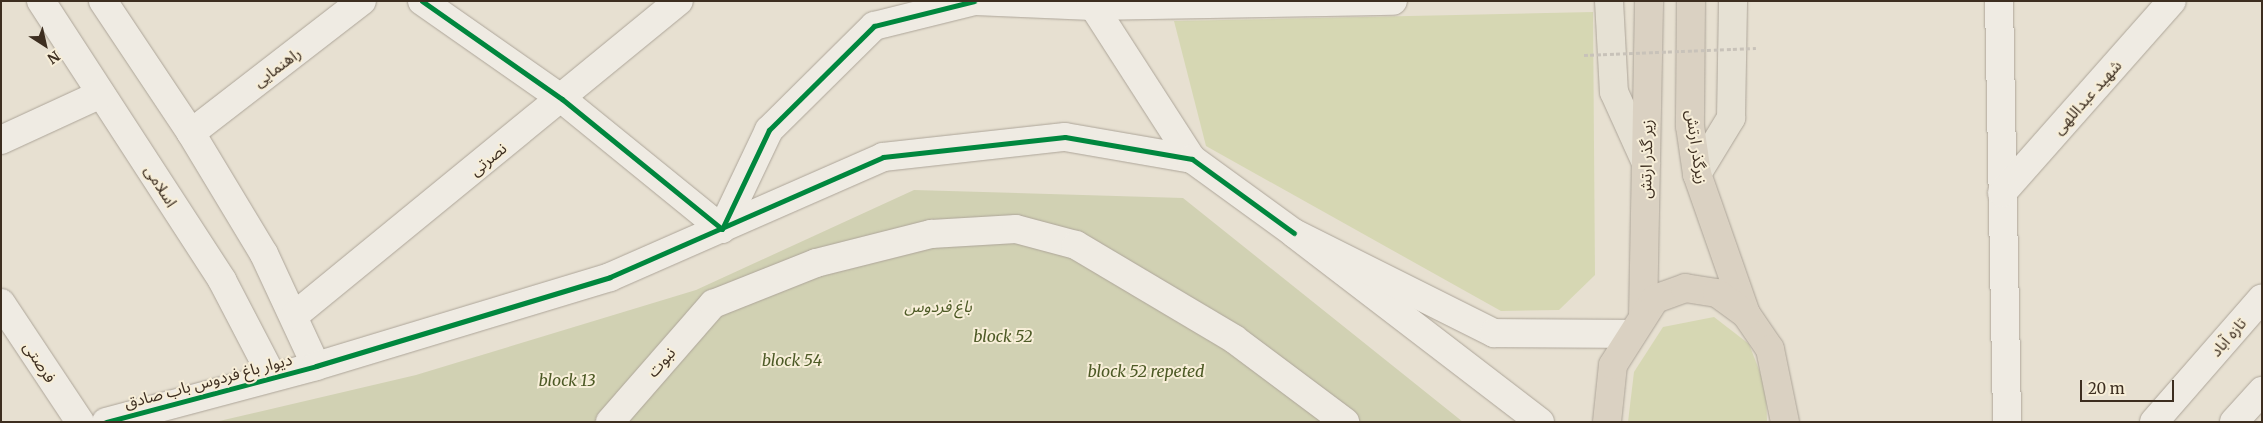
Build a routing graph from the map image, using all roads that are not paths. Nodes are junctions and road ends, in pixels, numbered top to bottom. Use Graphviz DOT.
graph roads {
  1 [pos="41,1"];
  2 [pos="103,1"];
  3 [pos="362,1"];
  4 [pos="422,1"];
  5 [pos="679,1"];
  6 [pos="974,1"];
  7 [pos="1393,1"];
  8 [pos="1609,1"];
  9 [pos="1649,1"];
  10 [pos="1691,1"];
  11 [pos="1733,1"];
  12 [pos="1999,1"];
  13 [pos="2172,1"];
  14 [pos="1091,3"];
  15 [pos="101,94"];
  16 [pos="562,99"];
  17 [pos="191,133"];
  18 [pos="1,140"];
  19 [pos="1192,159"];
  20 [pos="1646,163"];
  21 [pos="1697,174"];
  22 [pos="2002,193"];
  23 [pos="722,230"];
  24 [pos="1294,233"];
  25 [pos="2262,298"];
  26 [pos="1,303"];
  27 [pos="1746,314"];
  28 [pos="294,315"];
  29 [pos="1637,325"];
  30 [pos="316,366"];
  31 [pos="272,376"];
  32 [pos="2262,391"];
  33 [pos="80,422"];
  34 [pos="106,422"];
  35 [pos="610,422"];
  36 [pos="1345,422"];
  37 [pos="1540,422"];
  38 [pos="1607,422"];
  39 [pos="1785,422"];
  40 [pos="2007,422"];
  41 [pos="2154,422"];
  42 [pos="2234,422"];
  1 -- 15 [label="street, اسلامی"];
  2 -- 17 [label="street"];
  3 -- 17 [label="street, راهنمایی"];
  4 -- 16 [label="street"];
  5 -- 16 [label="street, نصرتی"];
  6 -- 14 [label="street"];
  6 -- 23 [label="street"];
  7 -- 14 [label="street"];
  8 -- 20 [label="main road"];
  9 -- 20 [label="highway, زیر گذر ارتش"];
  10 -- 21 [label="highway, زیرگذر ارتش"];
  11 -- 21 [label="main road"];
  12 -- 22 [label="street"];
  13 -- 22 [label="street, شهید عبداللهی"];
  14 -- 19 [label="street"];
  15 -- 18 [label="street"];
  15 -- 31 [label="street, اسلامی"];
  16 -- 23 [label="street"];
  16 -- 28 [label="street, نصرتی"];
  17 -- 28 [label="street"];
  19 -- 23 [label="street, دیوار باغ فردوس باب صادق"];
  19 -- 24 [label="street"];
  20 -- 29 [label="highway, زیر گذر ارتش"];
  21 -- 27 [label="highway, زیرگذر ارتش"];
  22 -- 40 [label="street"];
  23 -- 30 [label="street, دیوار باغ فردوس باب صادق"];
  24 -- 29 [label="street"];
  24 -- 37 [label="street"];
  25 -- 41 [label="street, تازه آباد"];
  26 -- 33 [label="street, فرصتی"];
  27 -- 29 [label="highway"];
  27 -- 39 [label="highway"];
  28 -- 30 [label="street"];
  29 -- 38 [label="highway"];
  30 -- 31 [label="street, دیوار باغ فردوس باب صادق"];
  31 -- 34 [label="street, دیوار باغ فردوس باب صادق"];
  32 -- 42 [label="street"];
  35 -- 36 [label="street, نبوت"];
}
